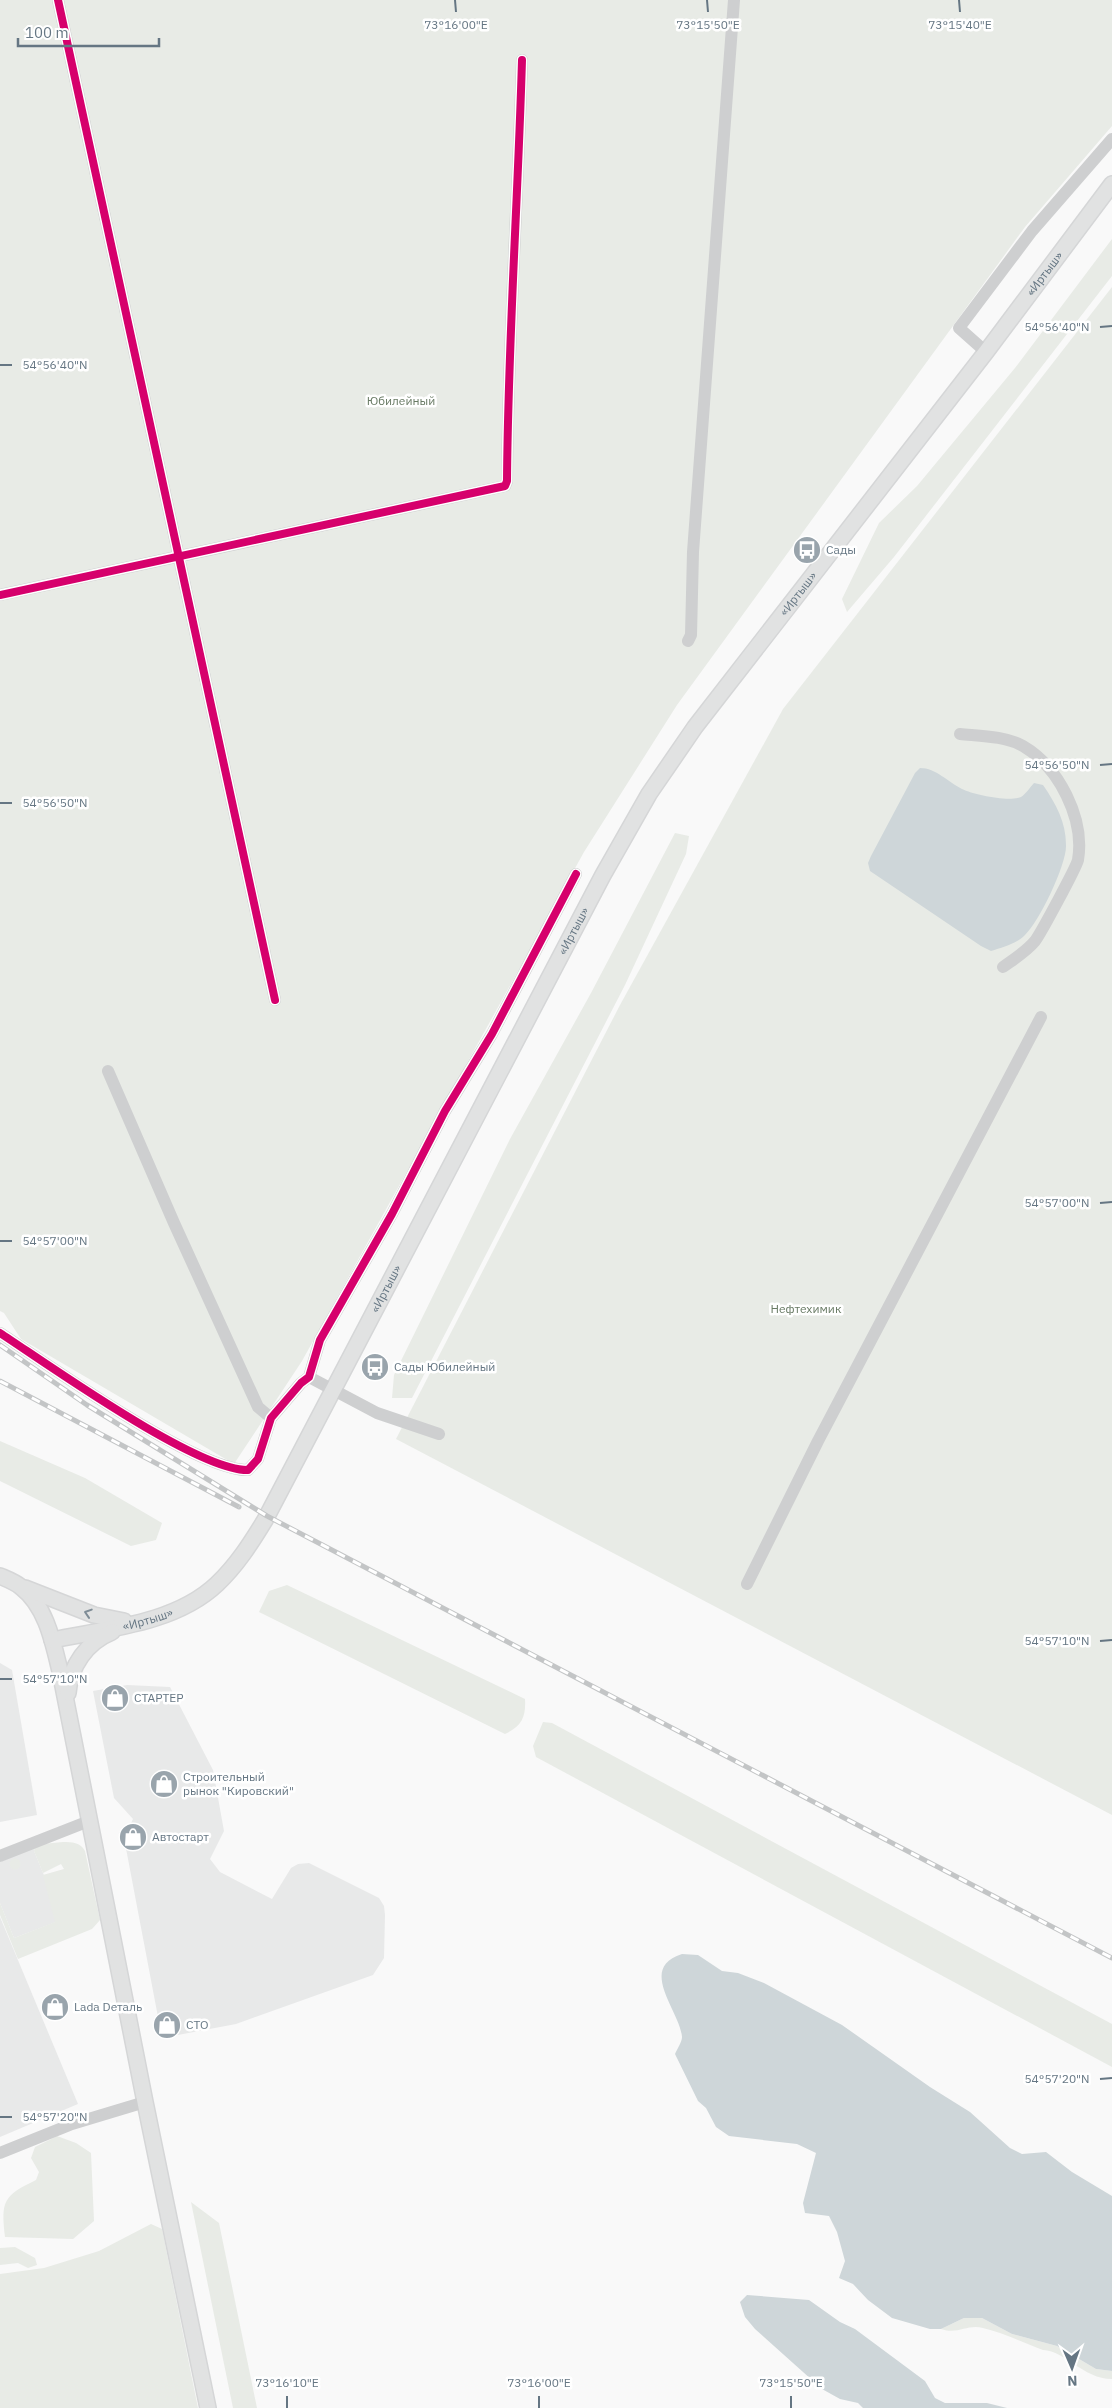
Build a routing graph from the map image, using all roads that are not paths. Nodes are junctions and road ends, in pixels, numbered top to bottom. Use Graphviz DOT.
graph roads {
  1 [pos="58,0"];
  2 [pos="734,0"];
  3 [pos="522,60"];
  4 [pos="1112,139"];
  5 [pos="1112,184"];
  6 [pos="986,352"];
  7 [pos="178,558"];
  8 [pos="0,595"];
  9 [pos="688,641"];
  10 [pos="960,734"];
  11 [pos="576,874"];
  12 [pos="1003,967"];
  13 [pos="275,1000"];
  14 [pos="1041,1017"];
  15 [pos="108,1071"];
  16 [pos="0,1333"];
  17 [pos="309,1376"];
  18 [pos="334,1390"];
  19 [pos="271,1418"];
  20 [pos="439,1434"];
  21 [pos="0,1576"];
  22 [pos="747,1584"];
  23 [pos="22,1587"];
  24 [pos="136,1622"];
  25 [pos="52,1640"];
  26 [pos="67,1704"];
  27 [pos="89,1821"];
  28 [pos="0,1856"];
  29 [pos="145,2102"];
  30 [pos="0,2153"];
  31 [pos="208,2408"];
  1 -- 7 [label="street"];
  2 -- 9 [label="street"];
  3 -- 7 [label="street"];
  4 -- 6 [label="street"];
  5 -- 6 [label="main road, «Иртыш»"];
  6 -- 18 [label="main road, «Иртыш»"];
  7 -- 8 [label="street"];
  7 -- 13 [label="street"];
  10 -- 12 [label="street"];
  11 -- 17 [label="street"];
  14 -- 22 [label="street"];
  15 -- 19 [label="street"];
  16 -- 19 [label="street"];
  17 -- 18 [label="street"];
  17 -- 19 [label="street"];
  18 -- 20 [label="street"];
  18 -- 24 [label="main road, «Иртыш»"];
  21 -- 23 [label="main road"];
  24 -- 23 [label="main road, one-way"];
  23 -- 25 [label="main road"];
  24 -- 25 [label="main road, «Иртыш»"];
  24 -- 26 [label="main road"];
  25 -- 26 [label="main road"];
  26 -- 27 [label="main road"];
  27 -- 28 [label="street"];
  27 -- 29 [label="main road"];
  29 -- 30 [label="street"];
  29 -- 31 [label="main road"];
}
